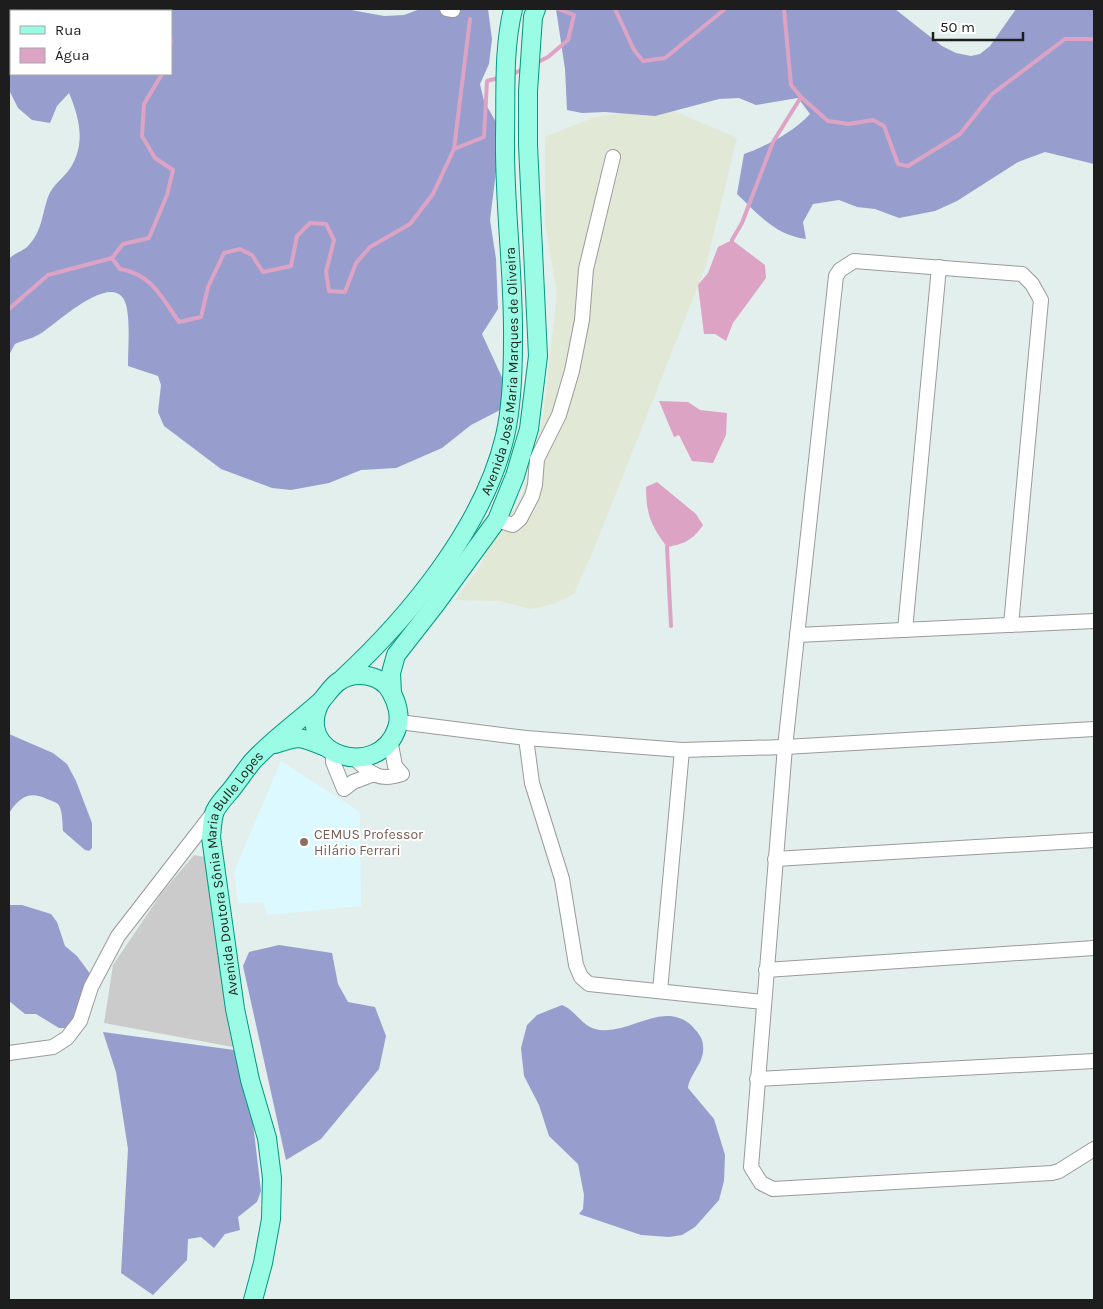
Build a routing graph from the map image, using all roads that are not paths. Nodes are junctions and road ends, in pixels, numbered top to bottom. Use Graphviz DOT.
graph roads {
  1 [pos="513,9"];
  2 [pos="536,9"];
  3 [pos="613,157"];
  4 [pos="939,267"];
  5 [pos="497,520"];
  6 [pos="1094,620"];
  7 [pos="1011,625"];
  8 [pos="905,630"];
  9 [pos="798,635"];
  10 [pos="339,682"];
  11 [pos="392,693"];
  12 [pos="321,701"];
  13 [pos="399,722"];
  14 [pos="1094,729"];
  15 [pos="526,738"];
  16 [pos="390,739"];
  17 [pos="270,746"];
  18 [pos="785,747"];
  19 [pos="329,750"];
  20 [pos="682,750"];
  21 [pos="354,758"];
  22 [pos="374,774"];
  23 [pos="214,812"];
  24 [pos="1094,840"];
  25 [pos="775,859"];
  26 [pos="1094,948"];
  27 [pos="766,970"];
  28 [pos="660,991"];
  29 [pos="763,1002"];
  30 [pos="9,1052"];
  31 [pos="1094,1061"];
  32 [pos="757,1079"];
  33 [pos="1094,1149"];
  34 [pos="253,1300"];
  1 -- 10 [label="main road, Avenida José Maria Marques de Oliveira"];
  2 -- 5 [label="main road, Avenida José Maria Marques de Oliveira"];
  3 -- 5 [label="street"];
  4 -- 7 [label="street"];
  4 -- 8 [label="street"];
  4 -- 9 [label="street"];
  5 -- 11 [label="main road, Avenida José Maria Marques de Oliveira"];
  6 -- 7 [label="street"];
  7 -- 8 [label="street"];
  8 -- 9 [label="street"];
  9 -- 18 [label="street"];
  10 -- 11 [label="main road"];
  10 -- 12 [label="main road"];
  11 -- 13 [label="main road"];
  12 -- 17 [label="main road, Avenida Doutora Sônia Maria Bulle Lopes"];
  12 -- 19 [label="main road"];
  13 -- 15 [label="street"];
  13 -- 16 [label="main road"];
  14 -- 18 [label="street"];
  15 -- 20 [label="street"];
  15 -- 28 [label="street"];
  16 -- 21 [label="main road"];
  16 -- 22 [label="street"];
  17 -- 19 [label="main road, Avenida Doutora Sônia Maria Bulle Lopes"];
  17 -- 23 [label="main road, Avenida Doutora Sônia Maria Bulle Lopes"];
  18 -- 20 [label="street"];
  18 -- 25 [label="street"];
  19 -- 21 [label="main road"];
  19 -- 22 [label="street"];
  20 -- 28 [label="street"];
  21 -- 22 [label="street"];
  23 -- 30 [label="street"];
  23 -- 34 [label="main road, Avenida Doutora Sônia Maria Bulle Lopes"];
  24 -- 25 [label="street"];
  25 -- 27 [label="street"];
  26 -- 27 [label="street"];
  27 -- 29 [label="street"];
  28 -- 29 [label="street"];
  29 -- 32 [label="street"];
  31 -- 32 [label="street"];
  32 -- 33 [label="street"];
}
